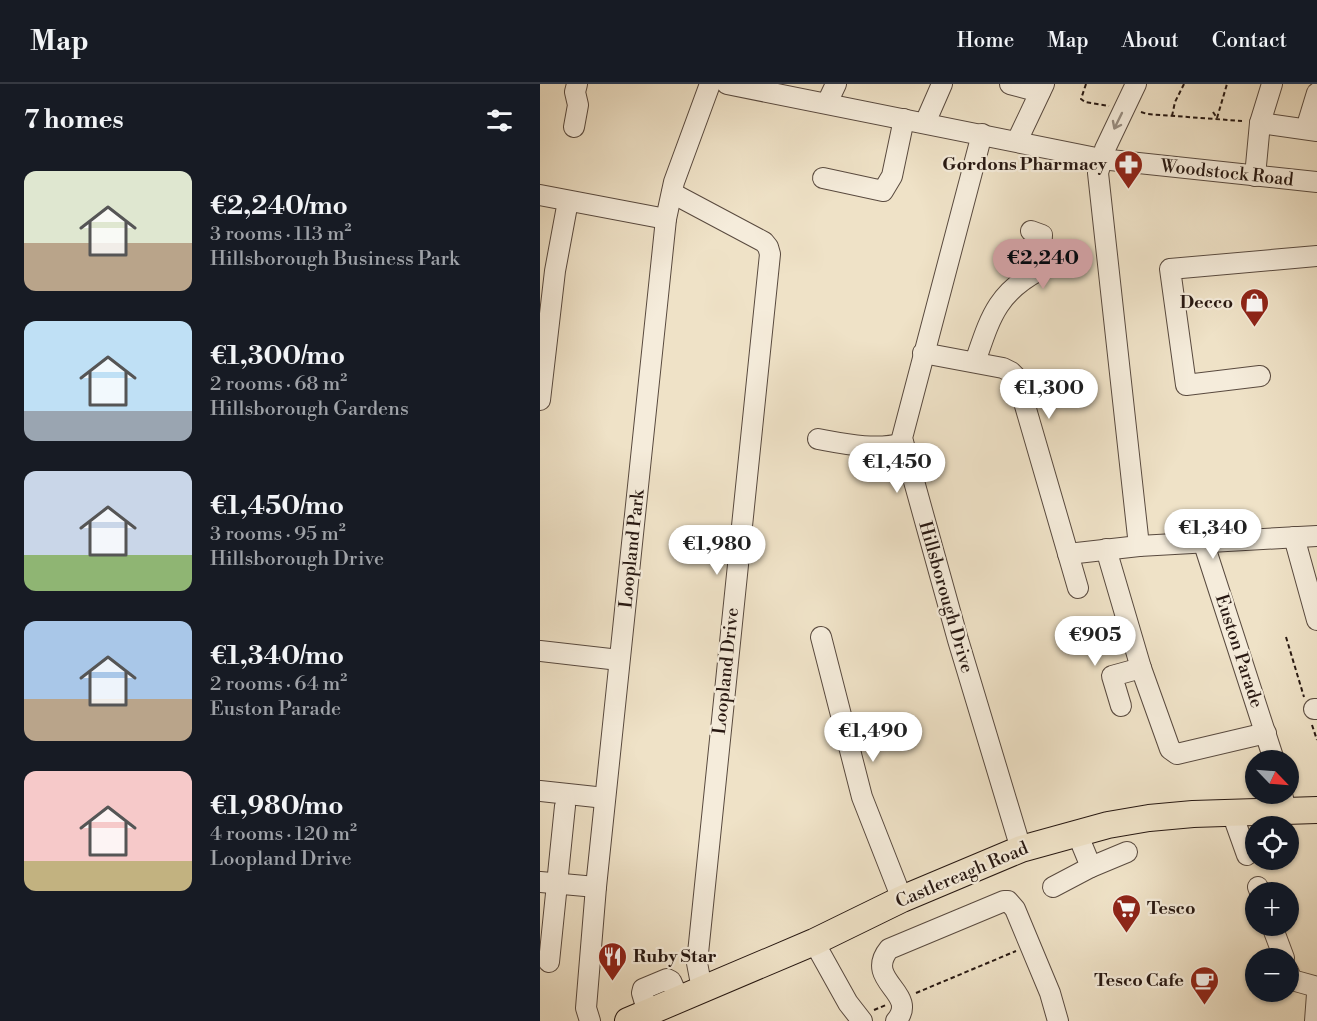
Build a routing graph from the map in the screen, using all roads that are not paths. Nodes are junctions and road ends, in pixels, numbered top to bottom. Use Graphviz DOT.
graph roads {
  1 [pos="577,84"];
  2 [pos="710,84"];
  3 [pos="727,84"];
  4 [pos="836,84"];
  5 [pos="942,84"];
  6 [pos="1010,84"];
  7 [pos="1136,84"];
  8 [pos="1272,84"];
  9 [pos="1042,88"];
  10 [pos="1317,93"];
  11 [pos="827,103"];
  12 [pos="904,119"];
  13 [pos="925,123"];
  14 [pos="1260,123"];
  15 [pos="574,127"];
  16 [pos="1312,130"];
  17 [pos="982,134"];
  18 [pos="1017,141"];
  19 [pos="1101,159"];
  20 [pos="1256,176"];
  21 [pos="823,178"];
  22 [pos="1317,182"];
  23 [pos="672,193"];
  24 [pos="540,195"];
  25 [pos="568,201"];
  26 [pos="666,219"];
  27 [pos="1031,231"];
  28 [pos="1317,256"];
  29 [pos="923,353"];
  30 [pos="975,363"];
  31 [pos="1260,376"];
  32 [pos="540,400"];
  33 [pos="818,439"];
  34 [pos="903,443"];
  35 [pos="1317,536"];
  36 [pos="1294,537"];
  37 [pos="1203,541"];
  38 [pos="1139,546"];
  39 [pos="1106,549"];
  40 [pos="1068,554"];
  41 [pos="1078,588"];
  42 [pos="1317,620"];
  43 [pos="821,637"];
  44 [pos="540,651"];
  45 [pos="620,660"];
  46 [pos="1141,668"];
  47 [pos="1120,706"];
  48 [pos="1266,733"];
  49 [pos="1271,750"];
  50 [pos="540,791"];
  51 [pos="605,798"];
  52 [pos="1275,804"];
  53 [pos="1292,804"];
  54 [pos="566,806"];
  55 [pos="1317,810"];
  56 [pos="1232,813"];
  57 [pos="1077,833"];
  58 [pos="1021,849"];
  59 [pos="1245,849"];
  60 [pos="1127,852"];
  61 [pos="1091,867"];
  62 [pos="549,883"];
  63 [pos="596,887"];
  64 [pos="1053,887"];
  65 [pos="902,899"];
  66 [pos="814,942"];
  67 [pos="549,962"];
  68 [pos="1299,982"];
  69 [pos="1317,987"];
  70 [pos="702,989"];
  71 [pos="1317,994"];
  72 [pos="655,1013"];
  73 [pos="857,1020"];
  74 [pos="590,1021"];
  75 [pos="896,1021"];
  76 [pos="1058,1021"];
  77 [pos="1315,1021"];
  1 -- 15 [label="street"];
  2 -- 23 [label="street, Loopland Park"];
  3 -- 11 [label="street, Woodstock Road"];
  4 -- 11 [label="street"];
  5 -- 13 [label="street"];
  6 -- 9 [label="street"];
  7 -- 19 [label="street, one-way"];
  8 -- 14 [label="street"];
  9 -- 18 [label="street"];
  10 -- 16 [label="street"];
  11 -- 12 [label="street, Woodstock Road"];
  12 -- 13 [label="street, Woodstock Road"];
  12 -- 21 [label="street"];
  13 -- 17 [label="street, Woodstock Road"];
  14 -- 16 [label="street"];
  14 -- 20 [label="street"];
  17 -- 18 [label="street, Woodstock Road"];
  17 -- 29 [label="street, Hillsborough Drive"];
  18 -- 19 [label="street, Woodstock Road"];
  19 -- 20 [label="street, Woodstock Road"];
  19 -- 38 [label="street"];
  20 -- 22 [label="street, Woodstock Road"];
  23 -- 26 [label="street, Loopland Park"];
  23 -- 70 [label="street, Loopland Drive"];
  24 -- 25 [label="street"];
  25 -- 26 [label="street"];
  25 -- 32 [label="street"];
  26 -- 45 [label="street, Loopland Park"];
  27 -- 30 [label="street"];
  28 -- 31 [label="street"];
  29 -- 30 [label="street"];
  29 -- 34 [label="street, Hillsborough Drive"];
  30 -- 40 [label="street"];
  33 -- 34 [label="street"];
  34 -- 58 [label="street, Hillsborough Drive"];
  35 -- 36 [label="street"];
  36 -- 37 [label="street"];
  36 -- 42 [label="street"];
  37 -- 38 [label="street"];
  37 -- 48 [label="street, Euston Parade"];
  38 -- 39 [label="street"];
  39 -- 40 [label="street"];
  39 -- 46 [label="street"];
  40 -- 41 [label="street"];
  43 -- 65 [label="street"];
  44 -- 45 [label="street"];
  45 -- 51 [label="street, Loopland Park"];
  46 -- 47 [label="street"];
  46 -- 48 [label="street"];
  48 -- 49 [label="street, Euston Parade"];
  50 -- 51 [label="street"];
  51 -- 63 [label="street, Loopland Park"];
  52 -- 56 [label="main road, Castlereagh Road"];
  53 -- 55 [label="main road, Castlereagh Road"];
  54 -- 62 [label="street"];
  56 -- 57 [label="main road, Castlereagh Road"];
  56 -- 59 [label="street"];
  57 -- 58 [label="main road, Castlereagh Road"];
  57 -- 61 [label="street"];
  58 -- 65 [label="main road, Castlereagh Road"];
  60 -- 61 [label="street"];
  61 -- 64 [label="street"];
  62 -- 63 [label="street"];
  62 -- 67 [label="street"];
  63 -- 74 [label="street, Loopland Park"];
  65 -- 66 [label="main road, Castlereagh Road"];
  66 -- 70 [label="main road, Castlereagh Road"];
  66 -- 73 [label="street"];
  68 -- 69 [label="street"];
  70 -- 72 [label="main road, Castlereagh Road"];
  71 -- 77 [label="street"];
  75 -- 76 [label="street"];
}
